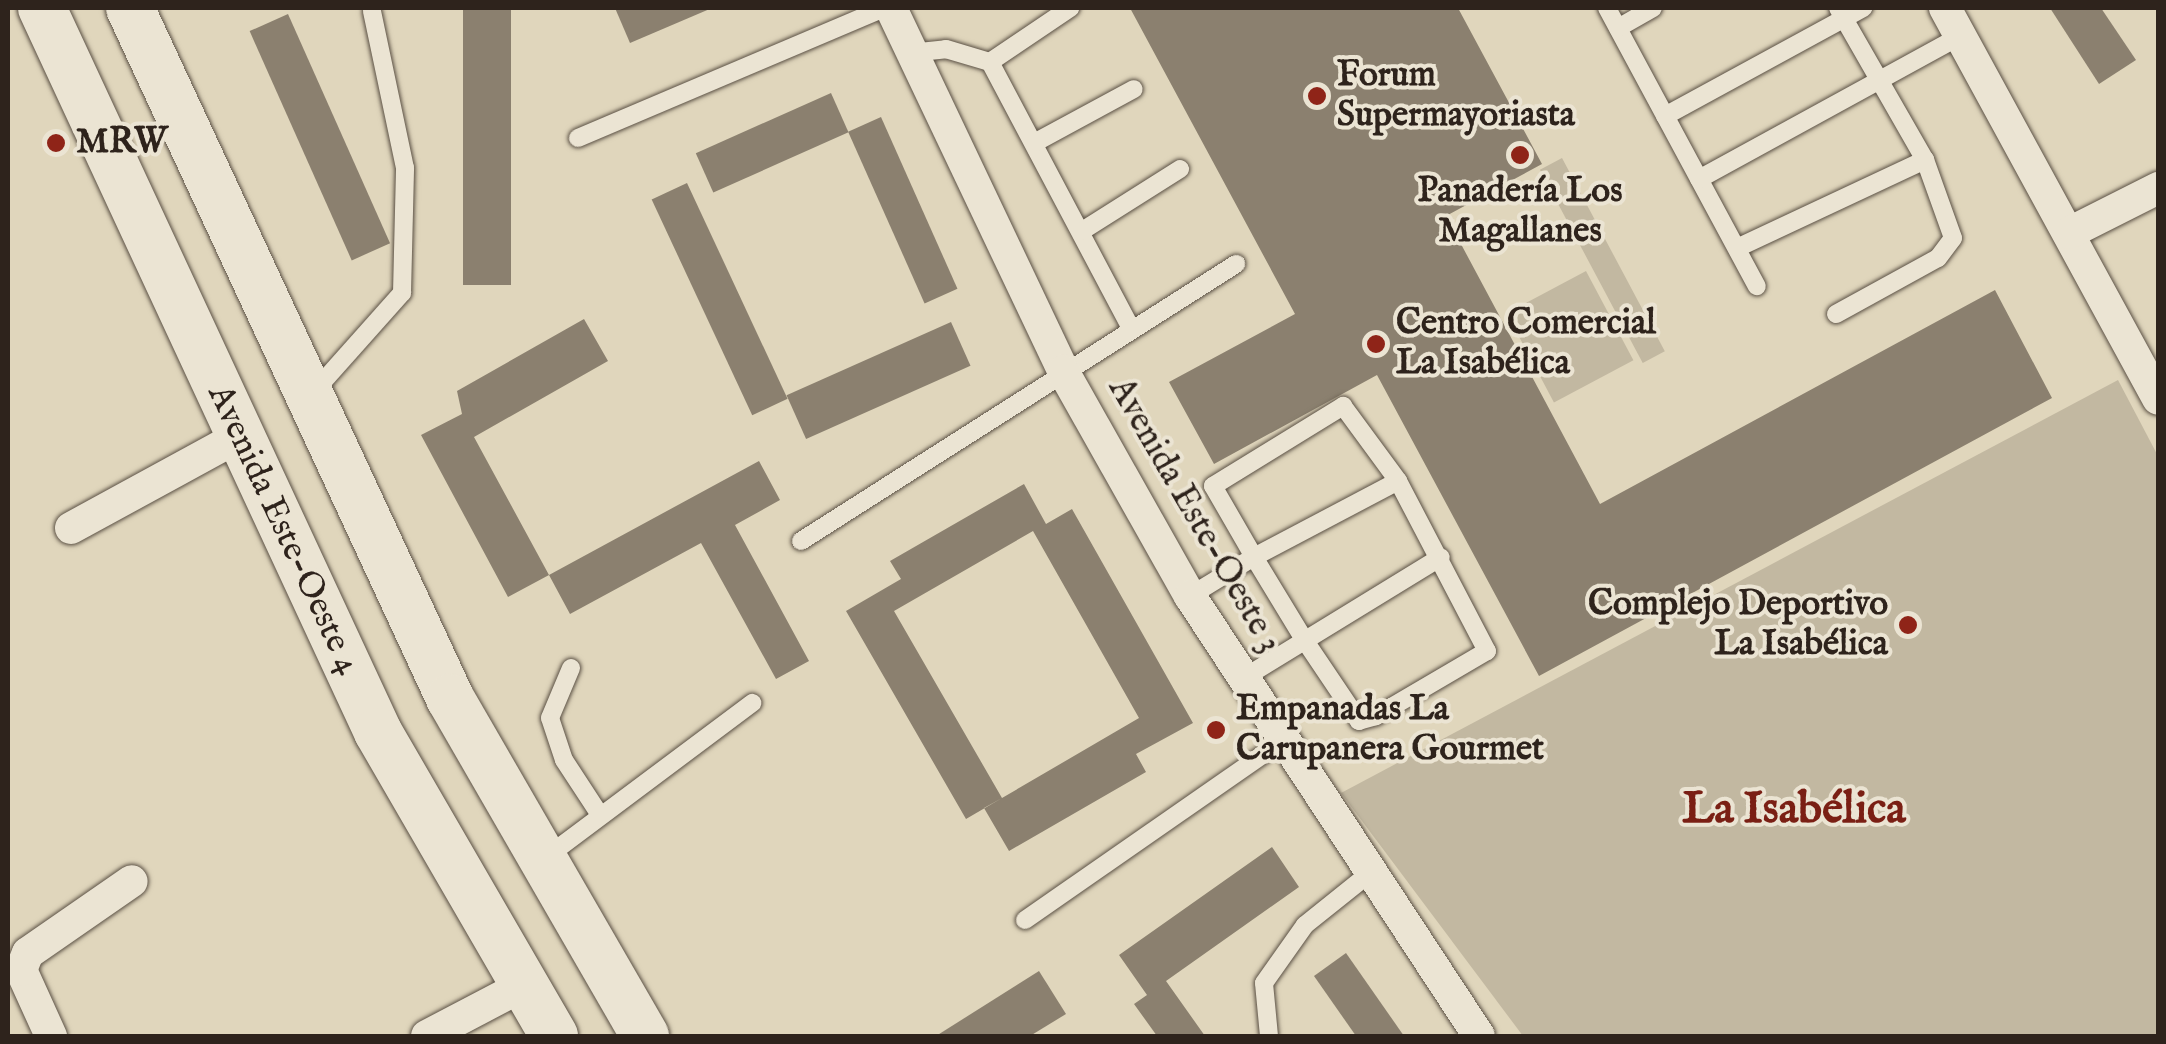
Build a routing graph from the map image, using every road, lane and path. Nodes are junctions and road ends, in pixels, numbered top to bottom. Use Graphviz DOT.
graph roads {
  1 [pos="42,8"];
  2 [pos="130,8"];
  3 [pos="887,8"];
  4 [pos="1070,8"];
  5 [pos="1607,8"];
  6 [pos="1653,8"];
  7 [pos="1863,8"];
  8 [pos="372,11"];
  9 [pos="1840,13"];
  10 [pos="1953,22"];
  11 [pos="1618,28"];
  12 [pos="910,52"];
  13 [pos="990,62"];
  14 [pos="1877,77"];
  15 [pos="1134,90"];
  16 [pos="1666,116"];
  17 [pos="578,138"];
  18 [pos="1036,142"];
  19 [pos="1925,160"];
  20 [pos="1180,169"];
  21 [pos="1699,179"];
  22 [pos="2158,188"];
  23 [pos="1082,231"];
  24 [pos="2069,234"];
  25 [pos="1738,248"];
  26 [pos="1236,264"];
  27 [pos="1756,286"];
  28 [pos="1836,314"];
  29 [pos="1129,324"];
  30 [pos="1063,371"];
  31 [pos="307,398"];
  32 [pos="2158,399"];
  33 [pos="238,436"];
  34 [pos="1398,481"];
  35 [pos="71,528"];
  36 [pos="801,541"];
  37 [pos="1254,557"];
  38 [pos="1441,557"];
  39 [pos="1190,596"];
  40 [pos="1304,641"];
  41 [pos="571,668"];
  42 [pos="1242,678"];
  43 [pos="752,703"];
  44 [pos="1283,741"];
  45 [pos="598,812"];
  46 [pos="542,860"];
  47 [pos="1370,873"];
  48 [pos="132,881"];
  49 [pos="1025,920"];
  50 [pos="524,985"];
  51 [pos="52,1036"];
  52 [pos="427,1036"];
  53 [pos="554,1036"];
  54 [pos="644,1036"];
  55 [pos="1270,1036"];
  56 [pos="1479,1036"];
  1 -- 33 [label="main road, Avenida Este-Oeste 4"];
  2 -- 31 [label="main road"];
  3 -- 12 [label="street, Avenida Este-Oeste 3"];
  3 -- 17 [label="lane"];
  4 -- 13 [label="lane"];
  5 -- 11 [label="lane"];
  6 -- 11 [label="lane"];
  7 -- 9 [label="lane"];
  8 -- 31 [label="lane"];
  9 -- 14 [label="lane"];
  9 -- 16 [label="lane"];
  10 -- 14 [label="lane"];
  10 -- 24 [label="street"];
  11 -- 16 [label="lane"];
  12 -- 13 [label="lane"];
  12 -- 30 [label="street, Avenida Este-Oeste 3"];
  13 -- 18 [label="lane"];
  14 -- 19 [label="lane"];
  14 -- 21 [label="lane"];
  15 -- 18 [label="lane"];
  16 -- 21 [label="lane"];
  18 -- 23 [label="lane"];
  19 -- 25 [label="lane"];
  19 -- 28 [label="lane"];
  20 -- 23 [label="lane"];
  21 -- 25 [label="lane"];
  22 -- 24 [label="street"];
  23 -- 29 [label="lane"];
  24 -- 32 [label="street"];
  25 -- 27 [label="lane"];
  26 -- 29 [label="lane"];
  29 -- 30 [label="lane"];
  30 -- 36 [label="lane"];
  30 -- 39 [label="street, Avenida Este-Oeste 3"];
  31 -- 46 [label="main road"];
  33 -- 35 [label="street"];
  33 -- 50 [label="main road, Avenida Este-Oeste 4"];
  34 -- 37 [label="lane"];
  34 -- 37 [label="lane"];
  34 -- 38 [label="lane"];
  37 -- 39 [label="lane"];
  37 -- 40 [label="lane"];
  38 -- 40 [label="lane"];
  38 -- 40 [label="lane"];
  39 -- 42 [label="street, Avenida Este-Oeste 3"];
  40 -- 42 [label="lane"];
  41 -- 45 [label="lane"];
  42 -- 44 [label="street, Avenida Este-Oeste 3"];
  43 -- 45 [label="lane"];
  44 -- 47 [label="street, Avenida Este-Oeste 3"];
  44 -- 49 [label="lane"];
  45 -- 46 [label="lane"];
  46 -- 54 [label="main road"];
  47 -- 55 [label="lane"];
  47 -- 56 [label="street, Avenida Este-Oeste 3"];
  48 -- 51 [label="street"];
  50 -- 52 [label="street"];
  50 -- 53 [label="main road, Avenida Este-Oeste 4"];
}
